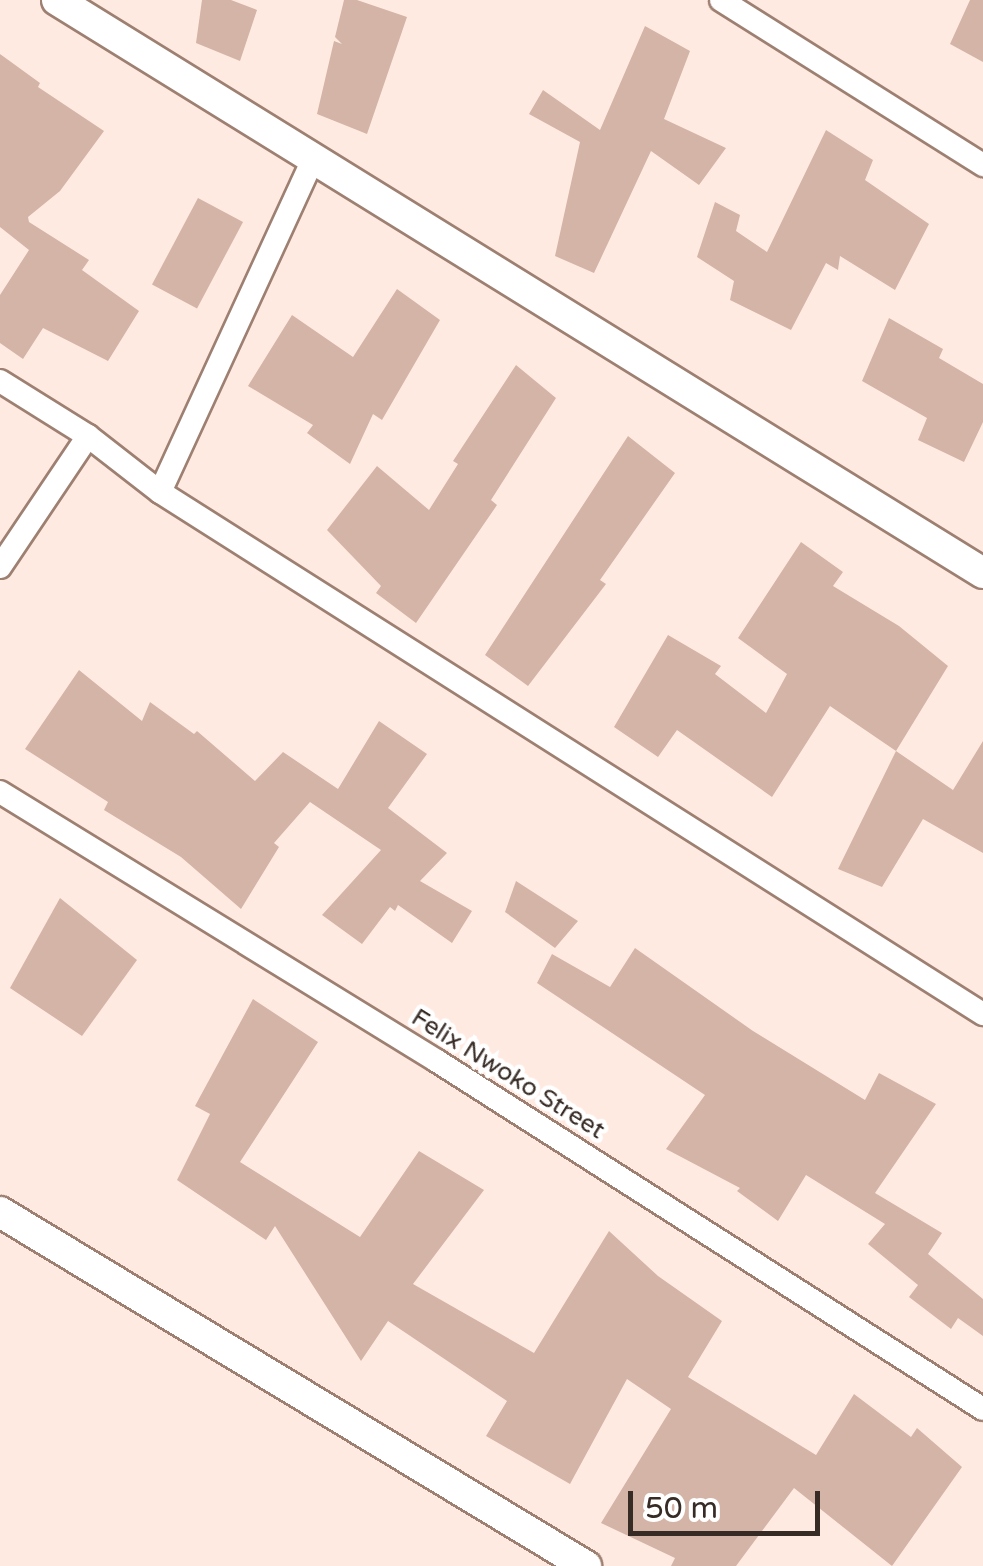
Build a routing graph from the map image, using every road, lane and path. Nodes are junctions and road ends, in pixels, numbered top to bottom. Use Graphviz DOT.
graph roads {
  1 [pos="57,0"];
  2 [pos="721,0"];
  3 [pos="313,160"];
  4 [pos="983,164"];
  5 [pos="0,381"];
  6 [pos="88,436"];
  7 [pos="160,492"];
  8 [pos="0,567"];
  9 [pos="983,573"];
  10 [pos="0,792"];
  11 [pos="983,1014"];
  12 [pos="0,1212"];
  13 [pos="983,1409"];
  14 [pos="586,1566"];
  1 -- 3 [label="street"];
  2 -- 4 [label="street"];
  3 -- 7 [label="street"];
  3 -- 9 [label="street"];
  5 -- 6 [label="street"];
  6 -- 7 [label="street"];
  6 -- 8 [label="street"];
  7 -- 11 [label="street"];
  10 -- 13 [label="street, Felix Nwoko Street"];
  12 -- 14 [label="street"];
}
